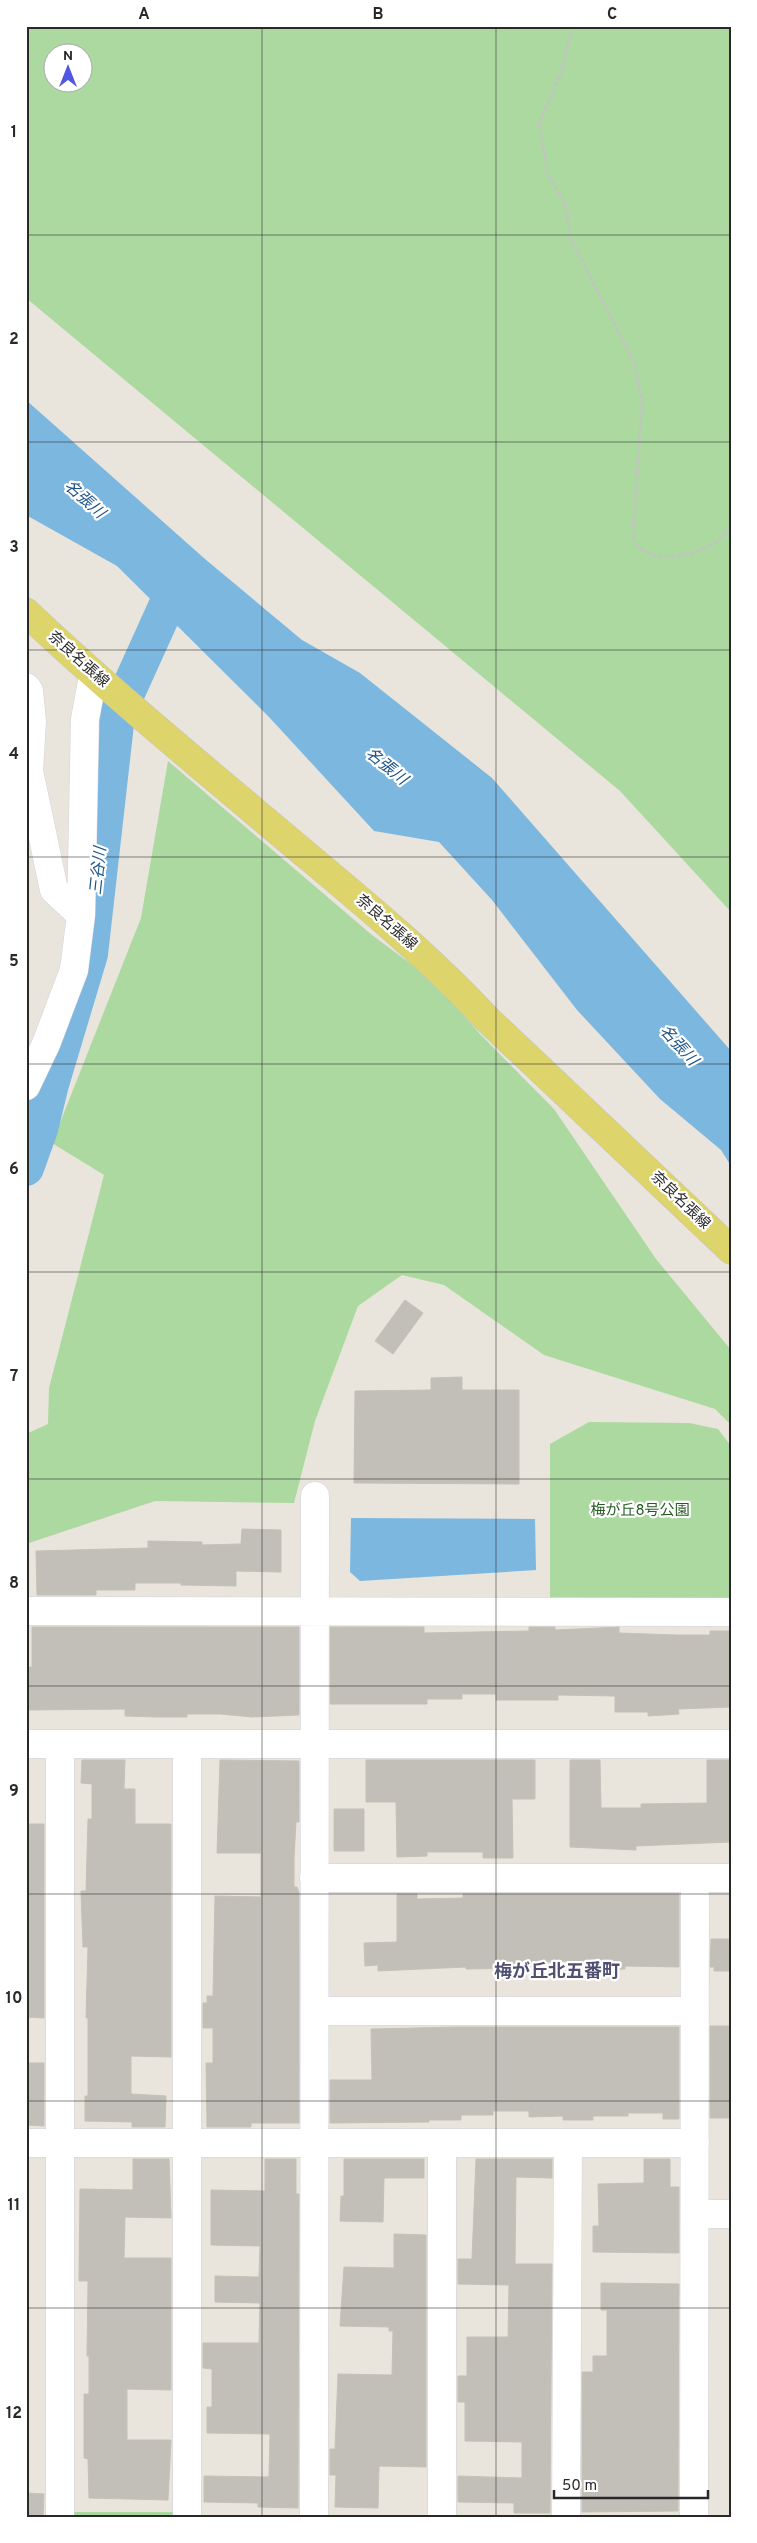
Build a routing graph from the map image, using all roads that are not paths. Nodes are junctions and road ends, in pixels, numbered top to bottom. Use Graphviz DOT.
graph roads {
  1 [pos="26,612"];
  2 [pos="101,682"];
  3 [pos="26,687"];
  4 [pos="82,915"];
  5 [pos="26,1086"];
  6 [pos="731,1250"];
  7 [pos="315,1496"];
  8 [pos="26,1610"];
  9 [pos="315,1610"];
  10 [pos="731,1612"];
  11 [pos="26,1744"];
  12 [pos="60,1744"];
  13 [pos="188,1744"];
  14 [pos="731,1744"];
  15 [pos="315,1745"];
  16 [pos="314,1878"];
  17 [pos="695,1878"];
  18 [pos="731,1878"];
  19 [pos="315,2011"];
  20 [pos="695,2011"];
  21 [pos="26,2143"];
  22 [pos="568,2143"];
  23 [pos="695,2143"];
  24 [pos="60,2144"];
  25 [pos="187,2144"];
  26 [pos="315,2144"];
  27 [pos="442,2144"];
  28 [pos="696,2214"];
  29 [pos="731,2214"];
  30 [pos="60,2517"];
  31 [pos="187,2517"];
  32 [pos="314,2517"];
  33 [pos="442,2517"];
  34 [pos="566,2517"];
  35 [pos="694,2517"];
  1 -- 2 [label="main road, 奈良名張線"];
  2 -- 4 [label="street"];
  2 -- 6 [label="main road, 奈良名張線"];
  3 -- 4 [label="street"];
  4 -- 5 [label="street"];
  7 -- 9 [label="street"];
  8 -- 9 [label="street"];
  9 -- 10 [label="street"];
  9 -- 15 [label="street"];
  11 -- 12 [label="street"];
  12 -- 13 [label="street"];
  12 -- 24 [label="street"];
  13 -- 15 [label="street"];
  13 -- 25 [label="street"];
  14 -- 15 [label="street"];
  15 -- 16 [label="street"];
  16 -- 17 [label="street"];
  16 -- 19 [label="street"];
  17 -- 18 [label="street"];
  17 -- 20 [label="street"];
  19 -- 20 [label="street"];
  19 -- 26 [label="street"];
  20 -- 23 [label="street"];
  21 -- 24 [label="street"];
  22 -- 23 [label="street"];
  22 -- 27 [label="street"];
  22 -- 34 [label="street"];
  23 -- 28 [label="street"];
  24 -- 25 [label="street"];
  24 -- 30 [label="street"];
  25 -- 26 [label="street"];
  25 -- 31 [label="street"];
  26 -- 27 [label="street"];
  26 -- 32 [label="street"];
  27 -- 33 [label="street"];
  28 -- 29 [label="street"];
  28 -- 35 [label="street"];
}
